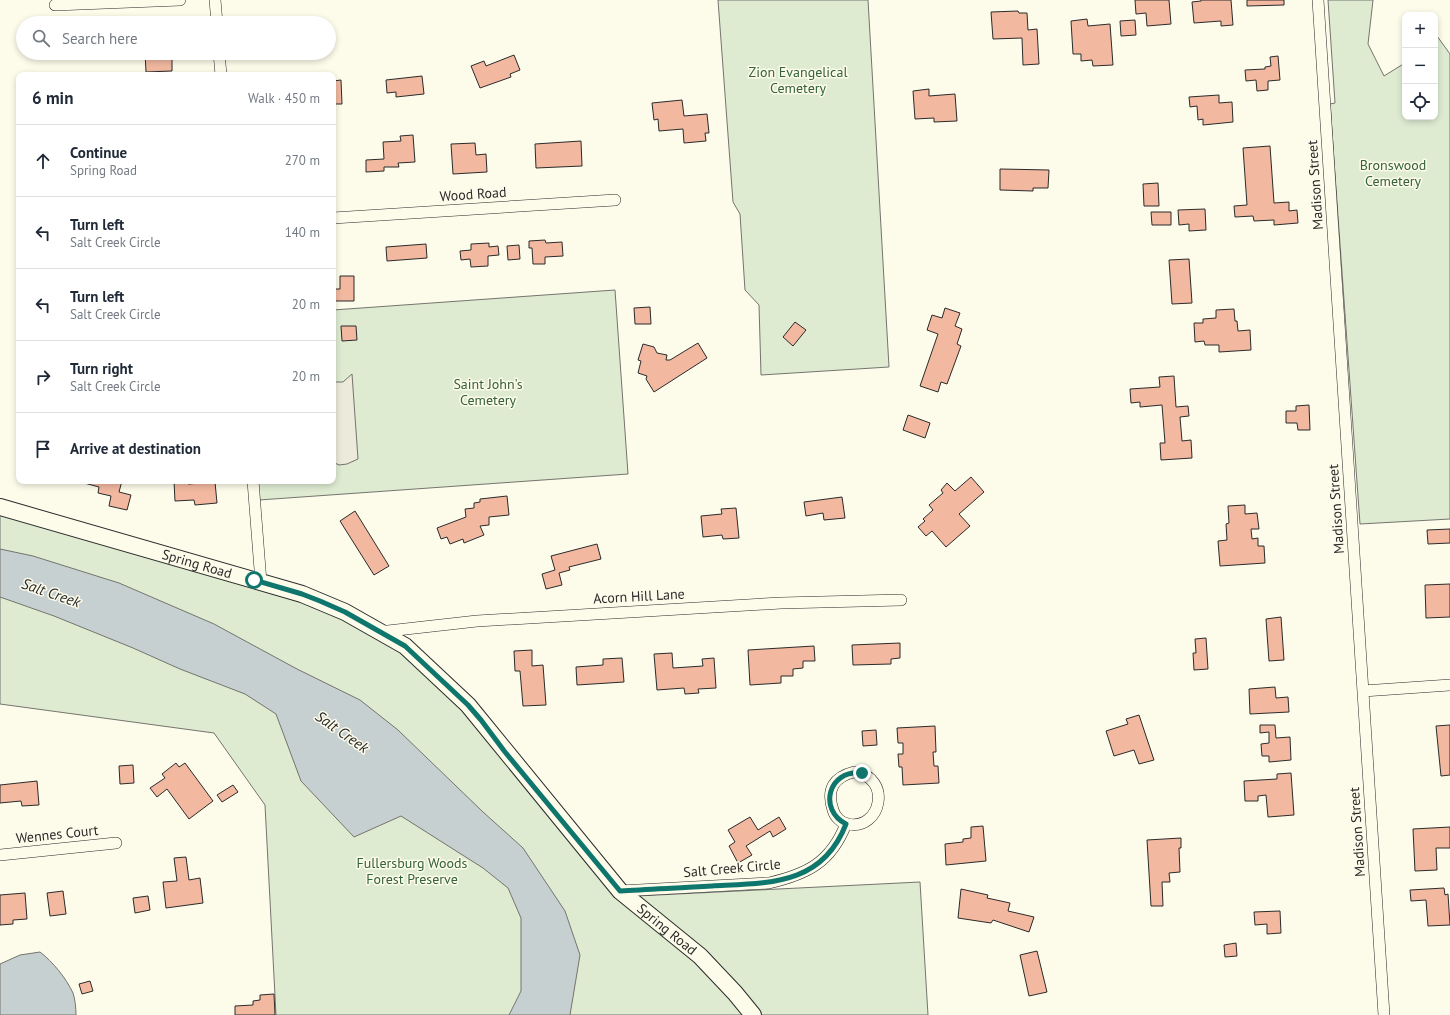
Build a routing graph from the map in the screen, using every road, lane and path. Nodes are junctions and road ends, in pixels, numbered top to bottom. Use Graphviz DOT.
graph roads {
  1 [pos="180,0"];
  2 [pos="216,0"];
  3 [pos="1318,0"];
  4 [pos="55,5"];
  5 [pos="217,16"];
  6 [pos="220,60"];
  7 [pos="221,72"];
  8 [pos="615,200"];
  9 [pos="336,218"];
  10 [pos="253,484"];
  11 [pos="0,506"];
  12 [pos="261,582"];
  13 [pos="901,600"];
  14 [pos="379,632"];
  15 [pos="1450,685"];
  16 [pos="1363,690"];
  17 [pos="846,824"];
  18 [pos="116,843"];
  19 [pos="0,855"];
  20 [pos="620,891"];
  21 [pos="753,1015"];
  22 [pos="1384,1015"];
  1 -- 4 [label="street"];
  2 -- 5 [label="street"];
  3 -- 16 [label="street, Madison Street"];
  6 -- 7 [label="street"];
  8 -- 9 [label="street, Wood Road"];
  10 -- 12 [label="street"];
  11 -- 12 [label="street, Spring Road"];
  12 -- 14 [label="street, Spring Road"];
  13 -- 14 [label="street, Acorn Hill Lane"];
  14 -- 20 [label="street, Spring Road"];
  15 -- 16 [label="street"];
  16 -- 22 [label="street, Madison Street"];
  17 -- 17 [label="street"];
  17 -- 20 [label="street, Salt Creek Circle"];
  18 -- 19 [label="street, Wennes Court"];
  20 -- 21 [label="street, Spring Road"];
}
